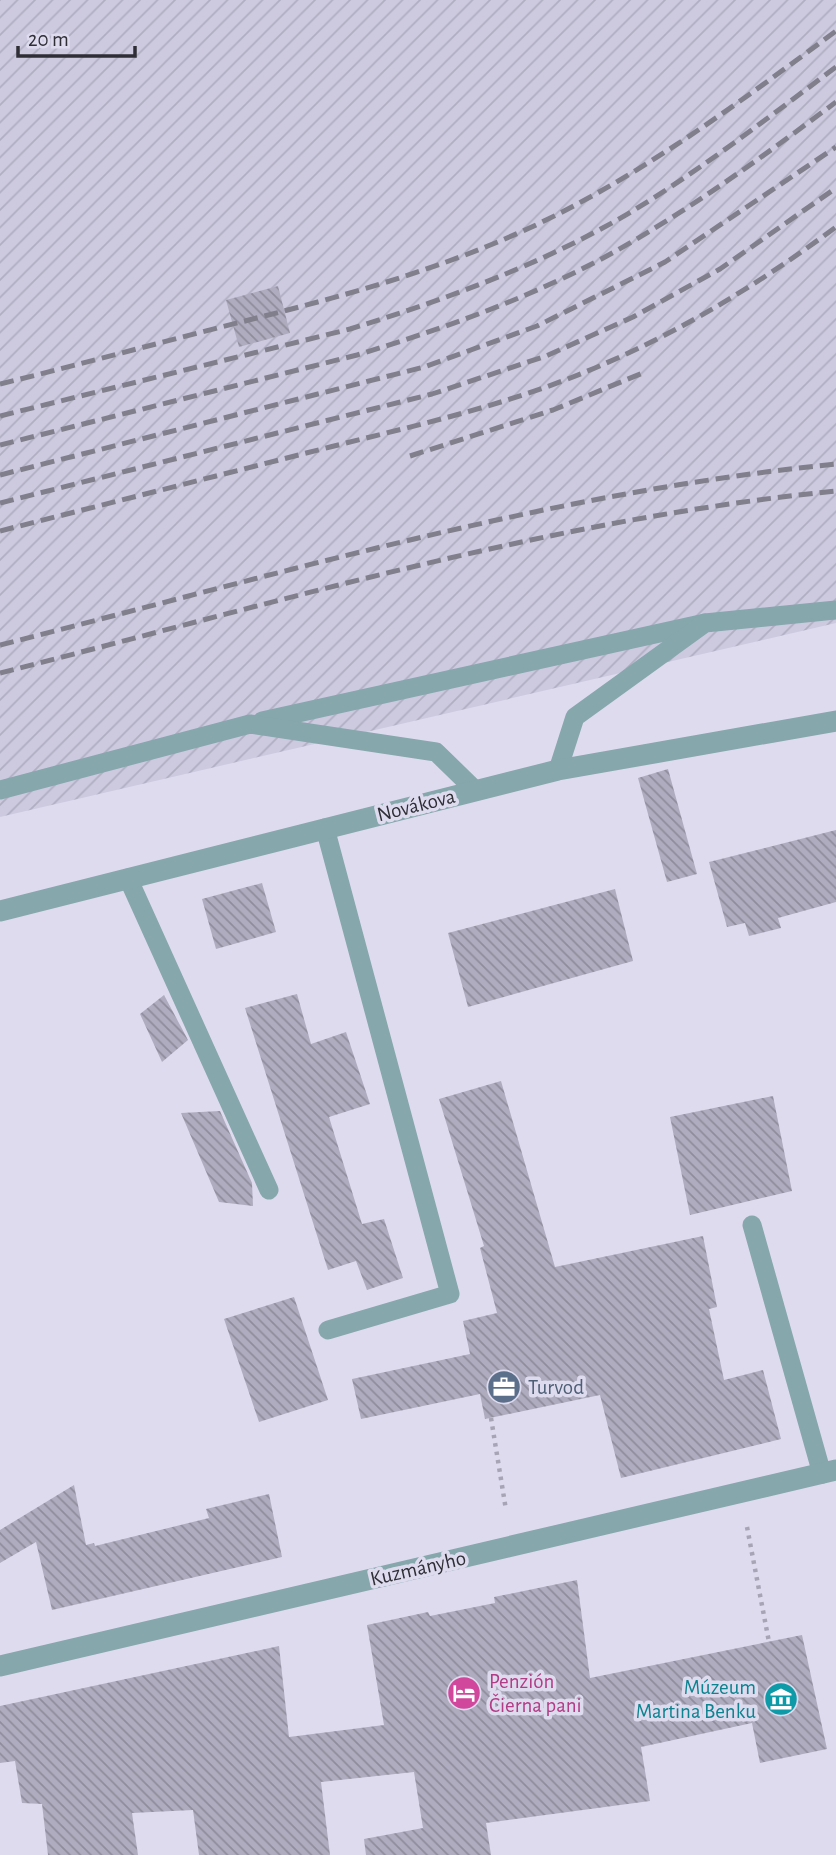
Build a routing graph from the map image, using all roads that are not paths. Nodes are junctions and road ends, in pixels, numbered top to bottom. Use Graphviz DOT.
graph roads {
  1 [pos="836,610"];
  2 [pos="705,623"];
  3 [pos="836,721"];
  4 [pos="250,723"];
  5 [pos="558,770"];
  6 [pos="0,789"];
  7 [pos="475,790"];
  8 [pos="325,828"];
  9 [pos="128,878"];
  10 [pos="0,911"];
  11 [pos="269,1190"];
  12 [pos="752,1225"];
  13 [pos="328,1330"];
  14 [pos="829,1472"];
  15 [pos="0,1666"];
  1 -- 2 [label="lane"];
  2 -- 4 [label="lane"];
  2 -- 5 [label="lane"];
  3 -- 5 [label="street, Novákova"];
  4 -- 6 [label="lane"];
  4 -- 7 [label="lane"];
  5 -- 7 [label="street, Novákova"];
  7 -- 8 [label="street, Novákova"];
  8 -- 9 [label="street, Novákova"];
  8 -- 13 [label="lane"];
  9 -- 10 [label="street, Novákova"];
  9 -- 11 [label="lane"];
  12 -- 14 [label="lane"];
  14 -- 15 [label="street, Kuzmányho"];
}
